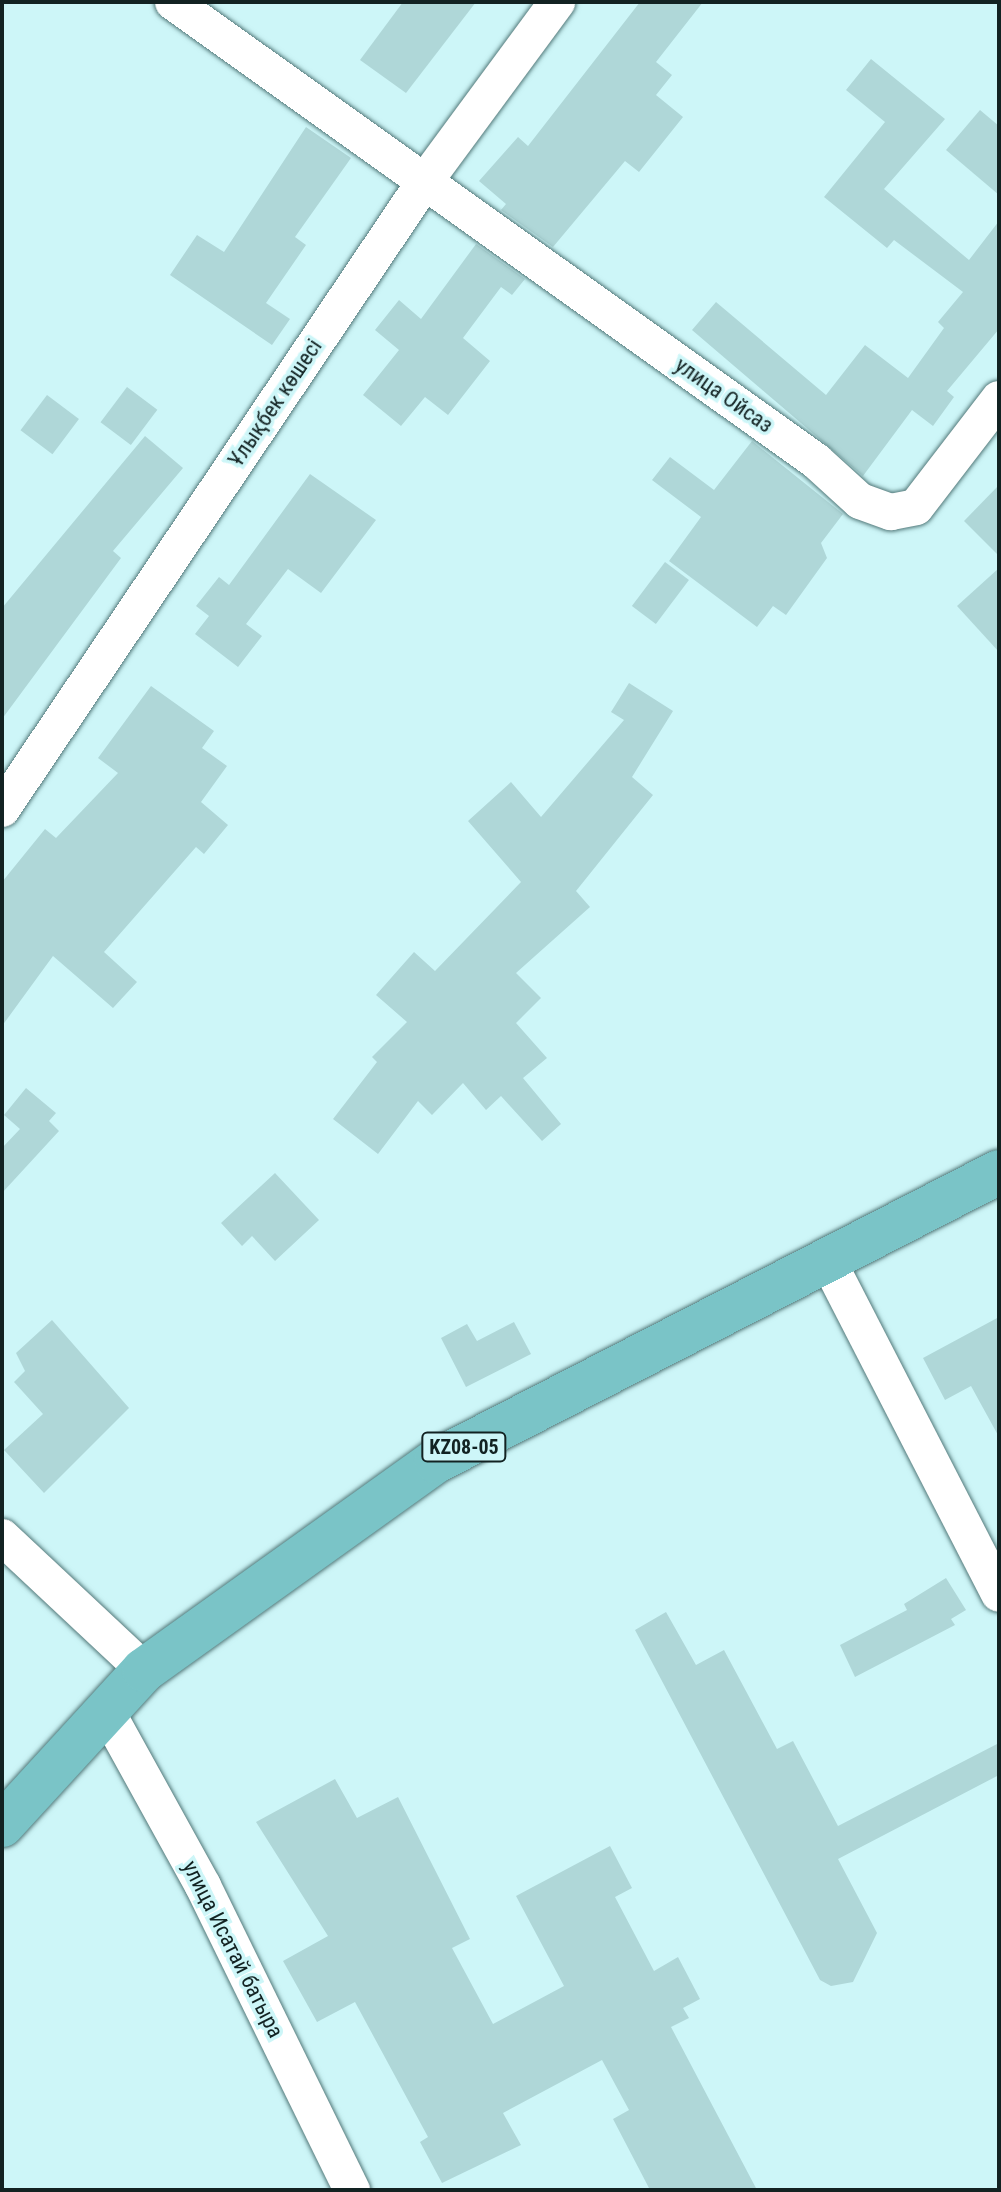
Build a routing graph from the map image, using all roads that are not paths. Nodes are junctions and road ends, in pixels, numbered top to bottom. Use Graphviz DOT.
graph roads {
  1 [pos="173,2"];
  2 [pos="557,2"];
  3 [pos="423,184"];
  4 [pos="999,399"];
  5 [pos="2,809"];
  6 [pos="999,1172"];
  7 [pos="828,1261"];
  8 [pos="2,1537"];
  9 [pos="999,1594"];
  10 [pos="144,1670"];
  11 [pos="107,1712"];
  12 [pos="2,1825"];
  13 [pos="352,2190"];
  1 -- 3 [label="street, улица Ойсаз"];
  2 -- 3 [label="street, Ұлықбек көшесі"];
  3 -- 4 [label="street, улица Ойсаз"];
  3 -- 5 [label="street, Ұлықбек көшесі"];
  6 -- 7 [label="main road, KZ08-05"];
  7 -- 9 [label="street"];
  7 -- 10 [label="main road, KZ08-05"];
  8 -- 10 [label="street"];
  10 -- 11 [label="main road, KZ08-05"];
  11 -- 12 [label="main road, KZ08-05"];
  11 -- 13 [label="street, улица Исатай батыра"];
}
